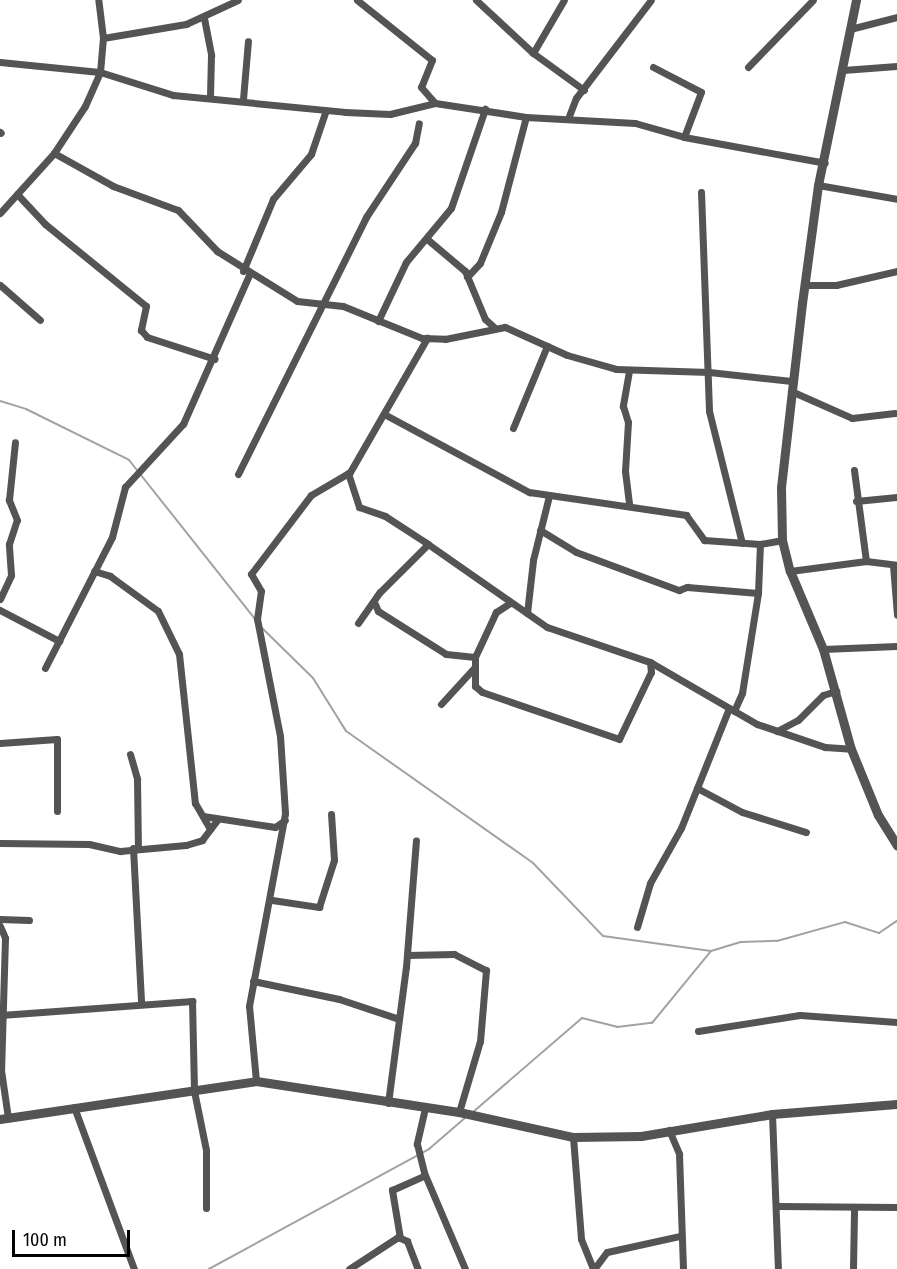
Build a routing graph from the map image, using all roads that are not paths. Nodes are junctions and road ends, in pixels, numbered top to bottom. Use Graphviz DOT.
graph roads {
  1 [pos="98,0"];
  2 [pos="238,0"];
  3 [pos="357,0"];
  4 [pos="476,0"];
  5 [pos="564,0"];
  6 [pos="651,0"];
  7 [pos="813,0"];
  8 [pos="856,0"];
  9 [pos="897,17"];
  10 [pos="204,18"];
  11 [pos="850,29"];
  12 [pos="103,38"];
  13 [pos="248,41"];
  14 [pos="533,53"];
  15 [pos="0,62"];
  16 [pos="897,66"];
  17 [pos="653,67"];
  18 [pos="748,67"];
  19 [pos="843,70"];
  20 [pos="100,72"];
  21 [pos="584,90"];
  22 [pos="210,97"];
  23 [pos="243,99"];
  24 [pos="435,103"];
  25 [pos="485,109"];
  26 [pos="326,110"];
  27 [pos="569,116"];
  28 [pos="526,117"];
  29 [pos="419,123"];
  30 [pos="684,137"];
  31 [pos="54,153"];
  32 [pos="825,163"];
  33 [pos="818,185"];
  34 [pos="701,192"];
  35 [pos="17,194"];
  36 [pos="897,199"];
  37 [pos="0,213"];
  38 [pos="427,239"];
  39 [pos="897,271"];
  40 [pos="246,273"];
  41 [pos="467,277"];
  42 [pos="0,285"];
  43 [pos="805,285"];
  44 [pos="323,304"];
  45 [pos="40,320"];
  46 [pos="378,321"];
  47 [pos="494,327"];
  48 [pos="427,338"];
  49 [pos="547,346"];
  50 [pos="214,359"];
  51 [pos="629,371"];
  52 [pos="707,372"];
  53 [pos="792,386"];
  54 [pos="895,413"];
  55 [pos="384,414"];
  56 [pos="513,428"];
  57 [pos="15,442"];
  58 [pos="854,470"];
  59 [pos="348,473"];
  60 [pos="238,474"];
  61 [pos="549,496"];
  62 [pos="897,497"];
  63 [pos="856,501"];
  64 [pos="629,506"];
  65 [pos="540,530"];
  66 [pos="782,540"];
  67 [pos="742,543"];
  68 [pos="428,544"];
  69 [pos="760,544"];
  70 [pos="866,561"];
  71 [pos="895,565"];
  72 [pos="94,571"];
  73 [pos="790,571"];
  74 [pos="758,593"];
  75 [pos="0,599"];
  76 [pos="374,602"];
  77 [pos="510,603"];
  78 [pos="525,608"];
  79 [pos="0,610"];
  80 [pos="897,615"];
  81 [pos="358,623"];
  82 [pos="59,641"];
  83 [pos="897,646"];
  84 [pos="823,649"];
  85 [pos="475,657"];
  86 [pos="650,662"];
  87 [pos="45,668"];
  88 [pos="474,668"];
  89 [pos="660,668"];
  90 [pos="651,672"];
  91 [pos="836,691"];
  92 [pos="441,704"];
  93 [pos="731,710"];
  94 [pos="777,731"];
  95 [pos="0,742"];
  96 [pos="851,748"];
  97 [pos="130,754"];
  98 [pos="697,788"];
  99 [pos="57,811"];
  100 [pos="331,814"];
  101 [pos="203,816"];
  102 [pos="217,820"];
  103 [pos="285,820"];
  104 [pos="275,827"];
  105 [pos="210,829"];
  106 [pos="806,832"];
  107 [pos="281,836"];
  108 [pos="416,840"];
  109 [pos="0,843"];
  110 [pos="897,846"];
  111 [pos="136,847"];
  112 [pos="272,900"];
  113 [pos="0,920"];
  114 [pos="29,920"];
  115 [pos="0,926"];
  116 [pos="637,927"];
  117 [pos="407,955"];
  118 [pos="253,981"];
  119 [pos="141,1003"];
  120 [pos="1,1015"];
  121 [pos="399,1018"];
  122 [pos="897,1022"];
  123 [pos="698,1031"];
  124 [pos="256,1082"];
  125 [pos="194,1091"];
  126 [pos="388,1103"];
  127 [pos="897,1104"];
  128 [pos="74,1107"];
  129 [pos="425,1108"];
  130 [pos="459,1112"];
  131 [pos="772,1114"];
  132 [pos="4,1119"];
  133 [pos="669,1130"];
  134 [pos="573,1137"];
  135 [pos="425,1175"];
  136 [pos="777,1206"];
  137 [pos="897,1207"];
  138 [pos="206,1208"];
  139 [pos="854,1210"];
  140 [pos="680,1236"];
  141 [pos="400,1238"];
  142 [pos="134,1269"];
  143 [pos="349,1269"];
  144 [pos="418,1269"];
  145 [pos="465,1269"];
  146 [pos="594,1269"];
  147 [pos="683,1269"];
  148 [pos="778,1269"];
  149 [pos="853,1269"];
  1 -- 12 [label="street"];
  2 -- 10 [label="street"];
  3 -- 24 [label="street"];
  4 -- 14 [label="street"];
  5 -- 14 [label="street"];
  6 -- 21 [label="street"];
  7 -- 18 [label="street"];
  8 -- 11 [label="street"];
  9 -- 11 [label="street"];
  10 -- 12 [label="street"];
  10 -- 22 [label="street"];
  11 -- 19 [label="street"];
  12 -- 20 [label="street"];
  13 -- 23 [label="street"];
  14 -- 21 [label="street"];
  15 -- 20 [label="street"];
  16 -- 19 [label="street"];
  17 -- 30 [label="street"];
  19 -- 32 [label="street"];
  20 -- 22 [label="street"];
  20 -- 31 [label="street"];
  21 -- 27 [label="street"];
  22 -- 23 [label="street"];
  23 -- 26 [label="street"];
  24 -- 25 [label="street"];
  24 -- 26 [label="street"];
  25 -- 28 [label="street"];
  25 -- 38 [label="street"];
  26 -- 40 [label="street"];
  27 -- 28 [label="street"];
  27 -- 30 [label="street"];
  28 -- 41 [label="street"];
  29 -- 44 [label="street"];
  30 -- 32 [label="street"];
  31 -- 35 [label="street"];
  31 -- 40 [label="street"];
  32 -- 33 [label="street"];
  33 -- 36 [label="street"];
  33 -- 43 [label="street"];
  34 -- 52 [label="street"];
  35 -- 37 [label="street"];
  35 -- 50 [label="street"];
  38 -- 41 [label="street"];
  38 -- 46 [label="street"];
  39 -- 43 [label="street"];
  40 -- 44 [label="street"];
  40 -- 50 [label="street"];
  41 -- 47 [label="street"];
  42 -- 45 [label="street"];
  43 -- 53 [label="street"];
  44 -- 46 [label="street"];
  44 -- 60 [label="street"];
  46 -- 48 [label="street"];
  47 -- 48 [label="street"];
  47 -- 49 [label="street"];
  48 -- 55 [label="street"];
  49 -- 51 [label="street"];
  49 -- 56 [label="street"];
  50 -- 72 [label="street"];
  51 -- 52 [label="street"];
  51 -- 64 [label="street"];
  52 -- 53 [label="street"];
  52 -- 67 [label="street"];
  53 -- 54 [label="street"];
  53 -- 66 [label="street"];
  55 -- 59 [label="street"];
  55 -- 61 [label="street"];
  57 -- 75 [label="street"];
  58 -- 63 [label="street"];
  59 -- 68 [label="street"];
  59 -- 103 [label="street"];
  61 -- 64 [label="street"];
  61 -- 65 [label="street"];
  62 -- 63 [label="street"];
  63 -- 70 [label="street"];
  64 -- 67 [label="street"];
  65 -- 74 [label="street"];
  65 -- 78 [label="street"];
  66 -- 69 [label="street"];
  66 -- 73 [label="street"];
  67 -- 69 [label="street"];
  68 -- 76 [label="street"];
  68 -- 77 [label="street"];
  69 -- 74 [label="street"];
  70 -- 71 [label="street"];
  70 -- 73 [label="street"];
  71 -- 80 [label="street"];
  72 -- 82 [label="street"];
  72 -- 101 [label="street"];
  73 -- 84 [label="street"];
  74 -- 93 [label="street"];
  76 -- 81 [label="street"];
  76 -- 85 [label="street"];
  77 -- 78 [label="street"];
  77 -- 85 [label="street"];
  78 -- 86 [label="street"];
  79 -- 82 [label="street"];
  82 -- 87 [label="street"];
  83 -- 84 [label="street"];
  84 -- 91 [label="street"];
  85 -- 88 [label="street"];
  86 -- 89 [label="street"];
  86 -- 90 [label="street"];
  88 -- 90 [label="street"];
  88 -- 92 [label="street"];
  89 -- 90 [label="street"];
  89 -- 93 [label="street"];
  91 -- 94 [label="street"];
  91 -- 96 [label="street"];
  93 -- 94 [label="street"];
  93 -- 98 [label="street"];
  94 -- 96 [label="street"];
  95 -- 99 [label="street"];
  96 -- 110 [label="street"];
  97 -- 111 [label="street"];
  98 -- 106 [label="street"];
  98 -- 116 [label="street"];
  100 -- 112 [label="street"];
  101 -- 102 [label="street"];
  101 -- 105 [label="street"];
  102 -- 104 [label="street"];
  102 -- 105 [label="street"];
  103 -- 104 [label="street"];
  103 -- 107 [label="street"];
  104 -- 107 [label="street"];
  105 -- 111 [label="street"];
  107 -- 112 [label="street"];
  108 -- 117 [label="street"];
  109 -- 111 [label="street"];
  111 -- 119 [label="street"];
  112 -- 118 [label="street"];
  113 -- 114 [label="street"];
  115 -- 120 [label="street"];
  117 -- 121 [label="street"];
  117 -- 130 [label="street"];
  118 -- 121 [label="street"];
  118 -- 124 [label="street"];
  119 -- 120 [label="street"];
  119 -- 125 [label="street"];
  120 -- 132 [label="street"];
  121 -- 126 [label="street"];
  122 -- 123 [label="street"];
  124 -- 125 [label="street"];
  124 -- 126 [label="street"];
  125 -- 128 [label="street"];
  125 -- 138 [label="street"];
  126 -- 129 [label="street"];
  127 -- 131 [label="street"];
  128 -- 132 [label="street"];
  128 -- 142 [label="street"];
  129 -- 130 [label="street"];
  129 -- 135 [label="street"];
  130 -- 134 [label="street"];
  131 -- 133 [label="street"];
  131 -- 136 [label="street"];
  133 -- 134 [label="street"];
  133 -- 140 [label="street"];
  134 -- 146 [label="street"];
  135 -- 141 [label="street"];
  135 -- 145 [label="street"];
  136 -- 139 [label="street"];
  136 -- 148 [label="street"];
  137 -- 139 [label="street"];
  139 -- 149 [label="street"];
  140 -- 146 [label="street"];
  140 -- 147 [label="street"];
  141 -- 143 [label="street"];
  141 -- 144 [label="street"];
}
